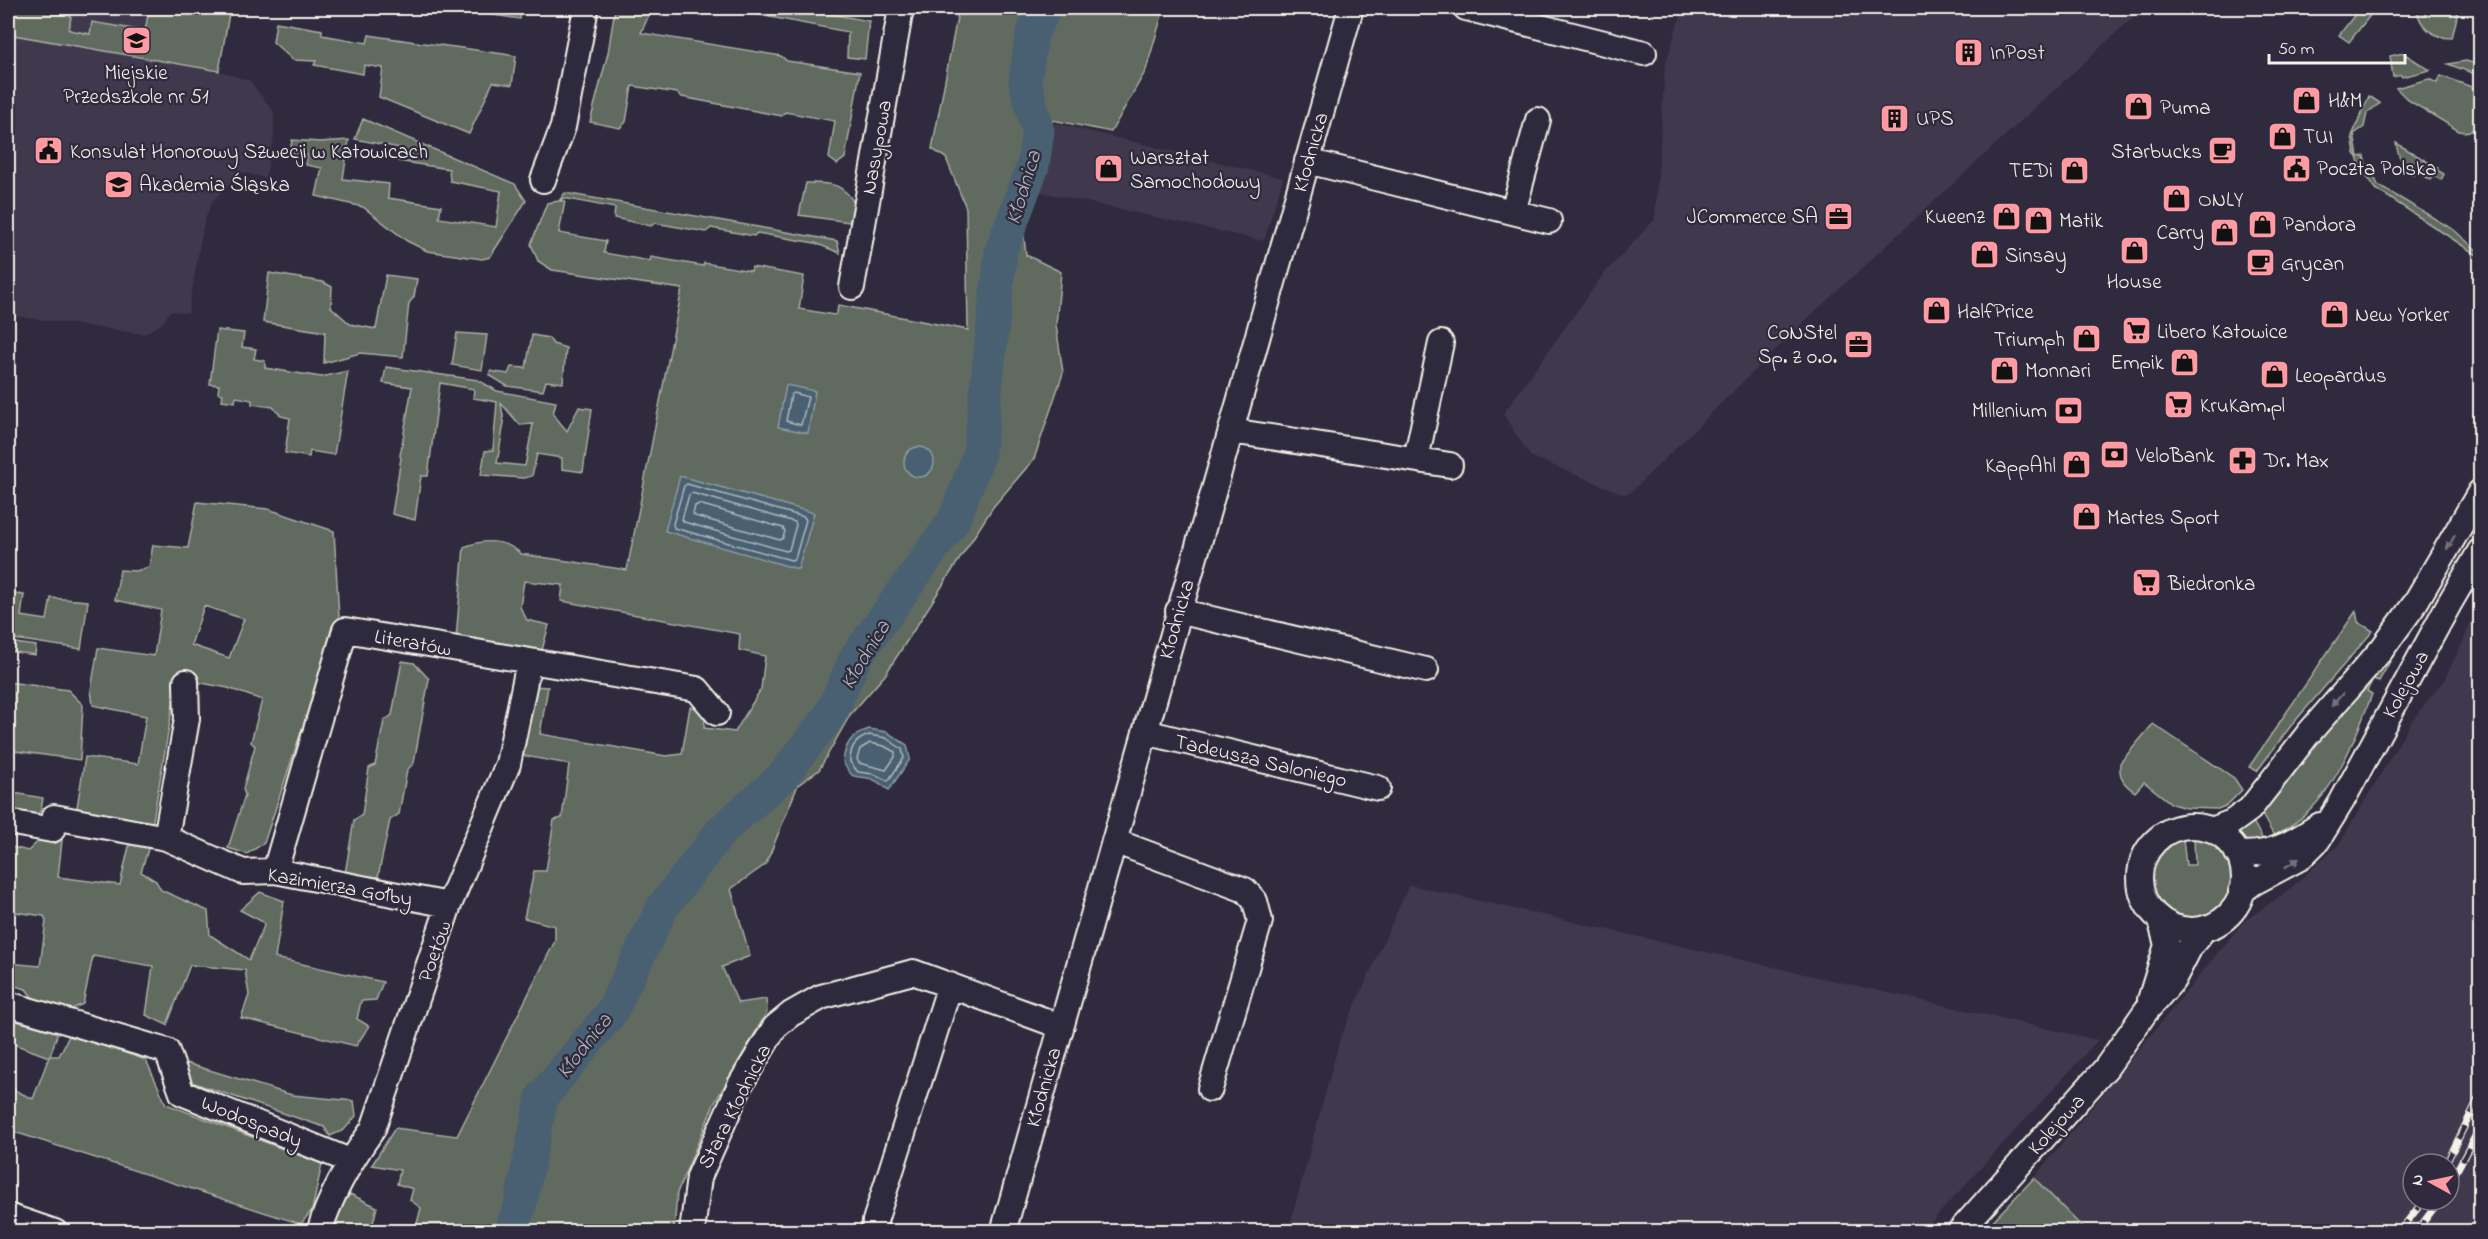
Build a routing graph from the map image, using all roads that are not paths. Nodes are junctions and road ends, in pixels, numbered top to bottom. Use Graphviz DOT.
graph roads {
  1 [pos="585,8"];
  2 [pos="901,8"];
  3 [pos="1351,8"];
  4 [pos="1466,8"];
  5 [pos="1644,53"];
  6 [pos="1538,120"];
  7 [pos="1307,161"];
  8 [pos="543,180"];
  9 [pos="1513,212"];
  10 [pos="1549,221"];
  11 [pos="852,287"];
  12 [pos="1441,343"];
  13 [pos="1231,431"];
  14 [pos="1416,459"];
  15 [pos="1450,465"];
  16 [pos="2481,492"];
  17 [pos="2481,551"];
  18 [pos="1178,611"];
  19 [pos="529,662"];
  20 [pos="1426,670"];
  21 [pos="186,682"];
  22 [pos="717,713"];
  23 [pos="1144,732"];
  24 [pos="1378,788"];
  25 [pos="2331,818"];
  26 [pos="8,822"];
  27 [pos="2212,830"];
  28 [pos="166,838"];
  29 [pos="1114,841"];
  30 [pos="2237,854"];
  31 [pos="275,871"];
  32 [pos="2241,892"];
  33 [pos="449,905"];
  34 [pos="2160,919"];
  35 [pos="2205,928"];
  36 [pos="950,985"];
  37 [pos="8,1004"];
  38 [pos="2146,1011"];
  39 [pos="1060,1026"];
  40 [pos="1210,1089"];
  41 [pos="350,1161"];
  42 [pos="8,1216"];
  43 [pos="55,1232"];
  44 [pos="319,1232"];
  45 [pos="692,1232"];
  46 [pos="874,1232"];
  47 [pos="1003,1232"];
  48 [pos="1959,1232"];
  1 -- 8 [label="street"];
  2 -- 11 [label="street, Nasypowa"];
  3 -- 7 [label="street, Kłodnicka"];
  4 -- 5 [label="street"];
  6 -- 9 [label="street"];
  7 -- 9 [label="street"];
  7 -- 13 [label="street, Kłodnicka"];
  9 -- 10 [label="street"];
  12 -- 14 [label="street"];
  13 -- 14 [label="street"];
  13 -- 18 [label="street, Kłodnicka"];
  14 -- 15 [label="street"];
  16 -- 27 [label="street, one-way"];
  17 -- 25 [label="street, Kolejowa"];
  18 -- 20 [label="street"];
  18 -- 23 [label="street, Kłodnicka"];
  19 -- 22 [label="street, Literatów"];
  19 -- 31 [label="street, Literatów"];
  19 -- 33 [label="street, Poetów"];
  21 -- 28 [label="street"];
  23 -- 24 [label="street, Tadeusza Saloniego"];
  23 -- 29 [label="street, Kłodnicka"];
  25 -- 30 [label="street"];
  32 -- 25 [label="street, Kolejowa, one-way"];
  26 -- 28 [label="street, Kazimierza Gołby"];
  27 -- 30 [label="street"];
  27 -- 34 [label="street"];
  28 -- 31 [label="street, Kazimierza Gołby"];
  29 -- 39 [label="street, Kłodnicka"];
  29 -- 40 [label="street"];
  30 -- 32 [label="street"];
  31 -- 33 [label="street, Kazimierza Gołby"];
  32 -- 35 [label="street"];
  33 -- 41 [label="street, Poetów"];
  34 -- 35 [label="street"];
  34 -- 38 [label="street, Kolejowa"];
  35 -- 38 [label="street, Kolejowa"];
  36 -- 39 [label="street, Stara Kłodnicka"];
  36 -- 45 [label="street, Stara Kłodnicka"];
  36 -- 46 [label="street"];
  37 -- 41 [label="street, Wodospady"];
  38 -- 48 [label="street, Kolejowa"];
  39 -- 47 [label="street, Kłodnicka"];
  41 -- 44 [label="street, Poetów"];
  42 -- 43 [label="street"];
}
